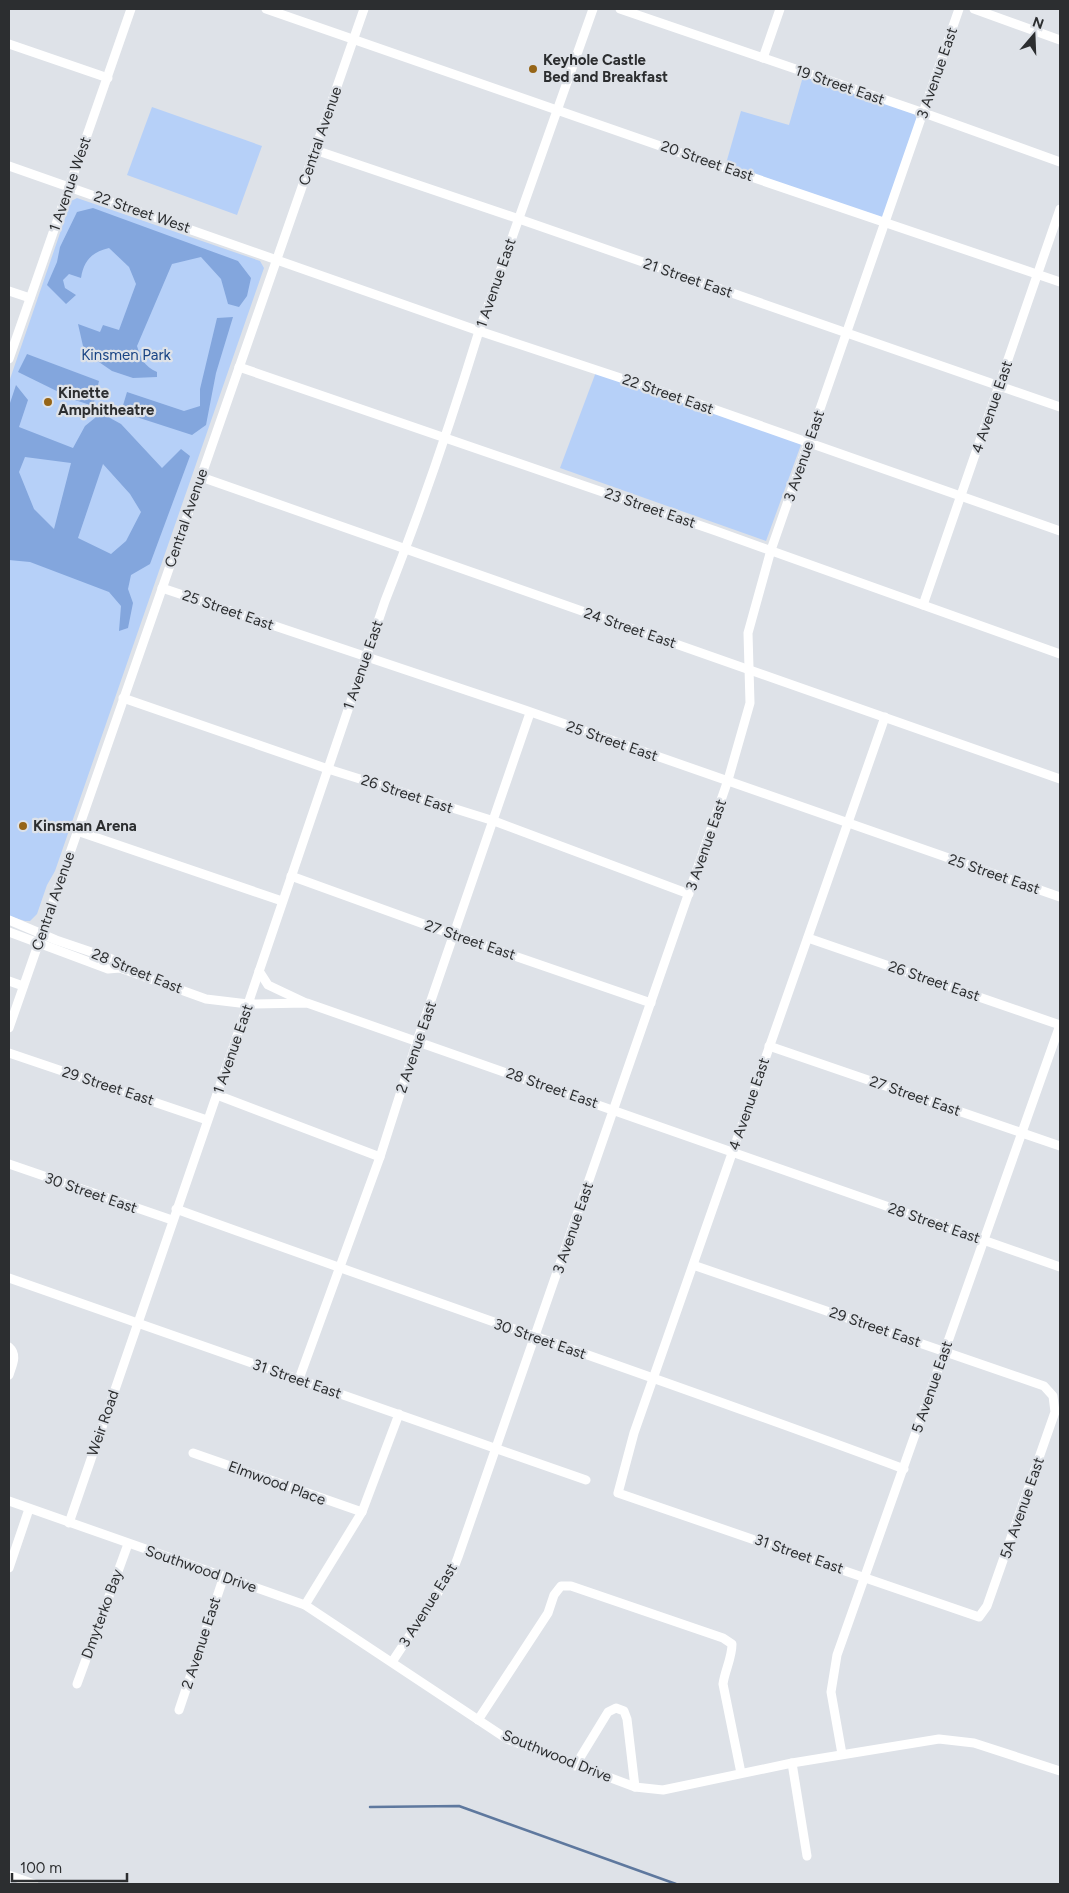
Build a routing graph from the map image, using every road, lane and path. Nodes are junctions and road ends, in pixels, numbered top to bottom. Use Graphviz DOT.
graph roads {
  1 [pos="131,9"];
  2 [pos="266,9"];
  3 [pos="364,9"];
  4 [pos="593,9"];
  5 [pos="620,9"];
  6 [pos="780,9"];
  7 [pos="959,9"];
  8 [pos="974,9"];
  9 [pos="354,38"];
  10 [pos="1060,40"];
  11 [pos="9,44"];
  12 [pos="763,58"];
  13 [pos="108,78"];
  14 [pos="558,109"];
  15 [pos="924,112"];
  16 [pos="315,150"];
  17 [pos="1060,162"];
  18 [pos="9,166"];
  19 [pos="69,187"];
  20 [pos="1060,209"];
  21 [pos="519,219"];
  22 [pos="886,222"];
  23 [pos="275,259"];
  24 [pos="1038,274"];
  25 [pos="1060,282"];
  26 [pos="9,291"];
  27 [pos="30,298"];
  28 [pos="479,332"];
  29 [pos="846,334"];
  30 [pos="9,360"];
  31 [pos="239,367"];
  32 [pos="998,386"];
  33 [pos="1060,408"];
  34 [pos="444,438"];
  35 [pos="809,442"];
  36 [pos="201,477"];
  37 [pos="961,496"];
  38 [pos="1060,531"];
  39 [pos="406,549"];
  40 [pos="771,550"];
  41 [pos="162,588"];
  42 [pos="923,605"];
  43 [pos="1060,654"];
  44 [pos="366,657"];
  45 [pos="749,670"];
  46 [pos="124,698"];
  47 [pos="530,713"];
  48 [pos="885,717"];
  49 [pos="328,769"];
  50 [pos="1060,779"];
  51 [pos="728,780"];
  52 [pos="494,821"];
  53 [pos="848,822"];
  54 [pos="77,831"];
  55 [pos="291,876"];
  56 [pos="689,894"];
  57 [pos="1060,897"];
  58 [pos="282,901"];
  59 [pos="9,920"];
  60 [pos="9,932"];
  61 [pos="42,934"];
  62 [pos="454,935"];
  63 [pos="808,938"];
  64 [pos="38,944"];
  65 [pos="120,968"];
  66 [pos="259,971"];
  67 [pos="9,981"];
  68 [pos="23,986"];
  69 [pos="307,1003"];
  70 [pos="651,1003"];
  71 [pos="248,1004"];
  72 [pos="1060,1025"];
  73 [pos="9,1028"];
  74 [pos="417,1041"];
  75 [pos="769,1046"];
  76 [pos="9,1053"];
  77 [pos="217,1095"];
  78 [pos="613,1110"];
  79 [pos="207,1120"];
  80 [pos="1022,1132"];
  81 [pos="1060,1146"];
  82 [pos="733,1152"];
  83 [pos="380,1157"];
  84 [pos="9,1164"];
  85 [pos="176,1209"];
  86 [pos="172,1220"];
  87 [pos="984,1240"];
  88 [pos="693,1265"];
  89 [pos="1060,1267"];
  90 [pos="339,1268"];
  91 [pos="9,1278"];
  92 [pos="137,1323"];
  93 [pos="535,1337"];
  94 [pos="9,1347"];
  95 [pos="945,1350"];
  96 [pos="9,1375"];
  97 [pos="299,1379"];
  98 [pos="654,1379"];
  99 [pos="1053,1396"];
  100 [pos="399,1414"];
  101 [pos="496,1449"];
  102 [pos="193,1452"];
  103 [pos="904,1468"];
  104 [pos="586,1480"];
  105 [pos="618,1493"];
  106 [pos="9,1501"];
  107 [pos="29,1509"];
  108 [pos="362,1512"];
  109 [pos="69,1522"];
  110 [pos="128,1544"];
  111 [pos="9,1568"];
  112 [pos="224,1576"];
  113 [pos="866,1577"];
  114 [pos="306,1605"];
  115 [pos="979,1617"];
  116 [pos="392,1662"];
  117 [pos="77,1684"];
  118 [pos="179,1710"];
  119 [pos="478,1720"];
  120 [pos="842,1754"];
  121 [pos="792,1763"];
  122 [pos="575,1766"];
  123 [pos="1060,1771"];
  124 [pos="742,1773"];
  125 [pos="635,1787"];
  126 [pos="807,1856"];
  127 [pos="9,1876"];
  128 [pos="34,1884"];
  1 -- 13 [label="street, 1 Avenue West"];
  2 -- 9 [label="street, 20 Street East"];
  3 -- 9 [label="street, Central Avenue"];
  4 -- 14 [label="street, 1 Avenue East"];
  5 -- 12 [label="street, 19 Street East"];
  6 -- 12 [label="street"];
  7 -- 15 [label="street, 3 Avenue East"];
  8 -- 10 [label="street"];
  9 -- 14 [label="street, 20 Street East"];
  9 -- 16 [label="street, Central Avenue"];
  11 -- 13 [label="street"];
  12 -- 15 [label="street, 19 Street East"];
  13 -- 19 [label="street, 1 Avenue West"];
  14 -- 21 [label="street, 1 Avenue East"];
  14 -- 22 [label="street, 20 Street East"];
  15 -- 17 [label="street, 19 Street East"];
  15 -- 22 [label="street, 3 Avenue East"];
  16 -- 21 [label="street, 21 Street East"];
  16 -- 23 [label="street, Central Avenue"];
  18 -- 19 [label="street, 22 Street West"];
  19 -- 23 [label="street, 22 Street West"];
  19 -- 27 [label="street, 1 Avenue West"];
  20 -- 24 [label="street, 4 Avenue East"];
  21 -- 28 [label="street, 1 Avenue East"];
  21 -- 29 [label="street, 21 Street East"];
  22 -- 24 [label="street, 20 Street East"];
  22 -- 29 [label="street, 3 Avenue East"];
  23 -- 28 [label="street, 22 Street East"];
  23 -- 31 [label="street, Central Avenue"];
  24 -- 25 [label="street, 20 Street East"];
  24 -- 32 [label="street, 4 Avenue East"];
  26 -- 27 [label="street"];
  27 -- 30 [label="street, 1 Avenue West"];
  28 -- 34 [label="street, 1 Avenue East"];
  28 -- 35 [label="street, 22 Street East"];
  29 -- 32 [label="street, 21 Street East"];
  29 -- 35 [label="street, 3 Avenue East"];
  31 -- 34 [label="street, 23 Street East"];
  31 -- 36 [label="street, Central Avenue"];
  32 -- 33 [label="street, 21 Street East"];
  32 -- 37 [label="street, 4 Avenue East"];
  34 -- 39 [label="street, 1 Avenue East"];
  34 -- 40 [label="street, 23 Street East"];
  35 -- 37 [label="street, 22 Street East"];
  35 -- 40 [label="street, 3 Avenue East"];
  36 -- 39 [label="street, 24 Street East"];
  36 -- 41 [label="street, Central Avenue"];
  37 -- 38 [label="street, 22 Street East"];
  37 -- 42 [label="street, 4 Avenue East"];
  39 -- 44 [label="street, 1 Avenue East"];
  39 -- 45 [label="street, 24 Street East"];
  40 -- 42 [label="street, 23 Street East"];
  40 -- 45 [label="street, 3 Avenue East"];
  41 -- 44 [label="street, 25 Street East"];
  41 -- 46 [label="street, Central Avenue"];
  42 -- 43 [label="street, 23 Street East"];
  44 -- 47 [label="street, 25 Street East"];
  44 -- 49 [label="street, 1 Avenue East"];
  45 -- 48 [label="street, 24 Street East"];
  45 -- 51 [label="street, 3 Avenue East"];
  46 -- 49 [label="street, 26 Street East"];
  46 -- 54 [label="street, Central Avenue"];
  47 -- 51 [label="street, 25 Street East"];
  47 -- 52 [label="street, 2 Avenue East"];
  48 -- 50 [label="street, 24 Street East"];
  48 -- 53 [label="street, 4 Avenue East"];
  49 -- 52 [label="street, 26 Street East"];
  49 -- 55 [label="street, 1 Avenue East"];
  51 -- 53 [label="street, 25 Street East"];
  51 -- 56 [label="street, 3 Avenue East"];
  52 -- 56 [label="street, 26 Street East"];
  52 -- 62 [label="street, 2 Avenue East"];
  53 -- 57 [label="street, 25 Street East"];
  53 -- 63 [label="street, 4 Avenue East"];
  54 -- 58 [label="street"];
  54 -- 61 [label="street, Central Avenue"];
  55 -- 58 [label="street, 1 Avenue East"];
  55 -- 62 [label="street, 27 Street East"];
  56 -- 70 [label="street, 3 Avenue East"];
  58 -- 66 [label="street, 1 Avenue East"];
  59 -- 61 [label="street, 28 Street East"];
  60 -- 64 [label="street"];
  61 -- 64 [label="street, Central Avenue"];
  61 -- 65 [label="street, 28 Street East"];
  62 -- 70 [label="street, 27 Street East"];
  62 -- 74 [label="street, 2 Avenue East"];
  63 -- 72 [label="street, 26 Street East"];
  63 -- 75 [label="street, 4 Avenue East"];
  64 -- 65 [label="street"];
  64 -- 68 [label="street, Central Avenue"];
  65 -- 71 [label="street, 28 Street East"];
  66 -- 69 [label="street"];
  66 -- 71 [label="street, 1 Avenue East"];
  67 -- 68 [label="street"];
  68 -- 73 [label="street, Central Avenue"];
  69 -- 71 [label="street, 28 Street East"];
  69 -- 74 [label="street, 28 Street East"];
  70 -- 78 [label="street, 3 Avenue East"];
  71 -- 77 [label="street, 1 Avenue East"];
  72 -- 80 [label="street, 5 Avenue East"];
  74 -- 78 [label="street, 28 Street East"];
  74 -- 83 [label="street, 2 Avenue East"];
  75 -- 80 [label="street, 27 Street East"];
  75 -- 82 [label="street, 4 Avenue East"];
  76 -- 79 [label="street, 29 Street East"];
  77 -- 79 [label="street, 1 Avenue East"];
  77 -- 83 [label="street"];
  78 -- 82 [label="street, 28 Street East"];
  78 -- 93 [label="street, 3 Avenue East"];
  79 -- 85 [label="street, 1 Avenue East"];
  80 -- 81 [label="street, 27 Street East"];
  80 -- 87 [label="street, 5 Avenue East"];
  82 -- 87 [label="street, 28 Street East"];
  82 -- 88 [label="street, 4 Avenue East"];
  83 -- 90 [label="street, 2 Avenue East"];
  84 -- 86 [label="street, 30 Street East"];
  85 -- 86 [label="street, 1 Avenue East"];
  85 -- 90 [label="street, 30 Street East"];
  86 -- 92 [label="street, 1 Avenue East"];
  87 -- 89 [label="street, 28 Street East"];
  87 -- 95 [label="street, 5 Avenue East"];
  88 -- 95 [label="street, 29 Street East"];
  88 -- 98 [label="street, 4 Avenue East"];
  90 -- 93 [label="street, 30 Street East"];
  90 -- 97 [label="street, 2 Avenue East"];
  91 -- 92 [label="street, 31 Street East"];
  92 -- 97 [label="street, 31 Street East"];
  92 -- 109 [label="street, Weir Road"];
  93 -- 98 [label="street, 30 Street East"];
  93 -- 101 [label="street, 3 Avenue East"];
  94 -- 96 [label="street"];
  95 -- 99 [label="street, 29 Street East"];
  95 -- 103 [label="street, 5 Avenue East"];
  97 -- 100 [label="street, 31 Street East"];
  98 -- 103 [label="street, 30 Street East"];
  98 -- 105 [label="street, 4 Avenue East"];
  99 -- 115 [label="street, 5A Avenue East"];
  100 -- 101 [label="street, 31 Street East"];
  100 -- 108 [label="street"];
  101 -- 104 [label="street, 31 Street East"];
  101 -- 116 [label="street, 3 Avenue East"];
  102 -- 108 [label="street, Elmwood Place"];
  103 -- 113 [label="street, 5 Avenue East"];
  105 -- 113 [label="street, 31 Street East"];
  106 -- 107 [label="street, Southwood Drive"];
  107 -- 109 [label="street, Southwood Drive"];
  107 -- 111 [label="street"];
  108 -- 114 [label="street"];
  109 -- 110 [label="street, Southwood Drive"];
  110 -- 112 [label="street, Southwood Drive"];
  110 -- 117 [label="street, Dmyterko Bay"];
  112 -- 114 [label="street, Southwood Drive"];
  112 -- 118 [label="street, 2 Avenue East"];
  113 -- 115 [label="street, 31 Street East"];
  113 -- 120 [label="street, 5 Avenue East"];
  114 -- 116 [label="street, Southwood Drive"];
  116 -- 119 [label="street, Southwood Drive"];
  119 -- 122 [label="street, Southwood Drive"];
  119 -- 124 [label="street"];
  120 -- 121 [label="street, Southwood Drive"];
  120 -- 123 [label="street, Southwood Drive"];
  121 -- 124 [label="street, Southwood Drive"];
  121 -- 126 [label="street"];
  122 -- 125 [label="street, Southwood Drive"];
  122 -- 125 [label="street"];
  124 -- 125 [label="street, Southwood Drive"];
  127 -- 128 [label="street"];
}
